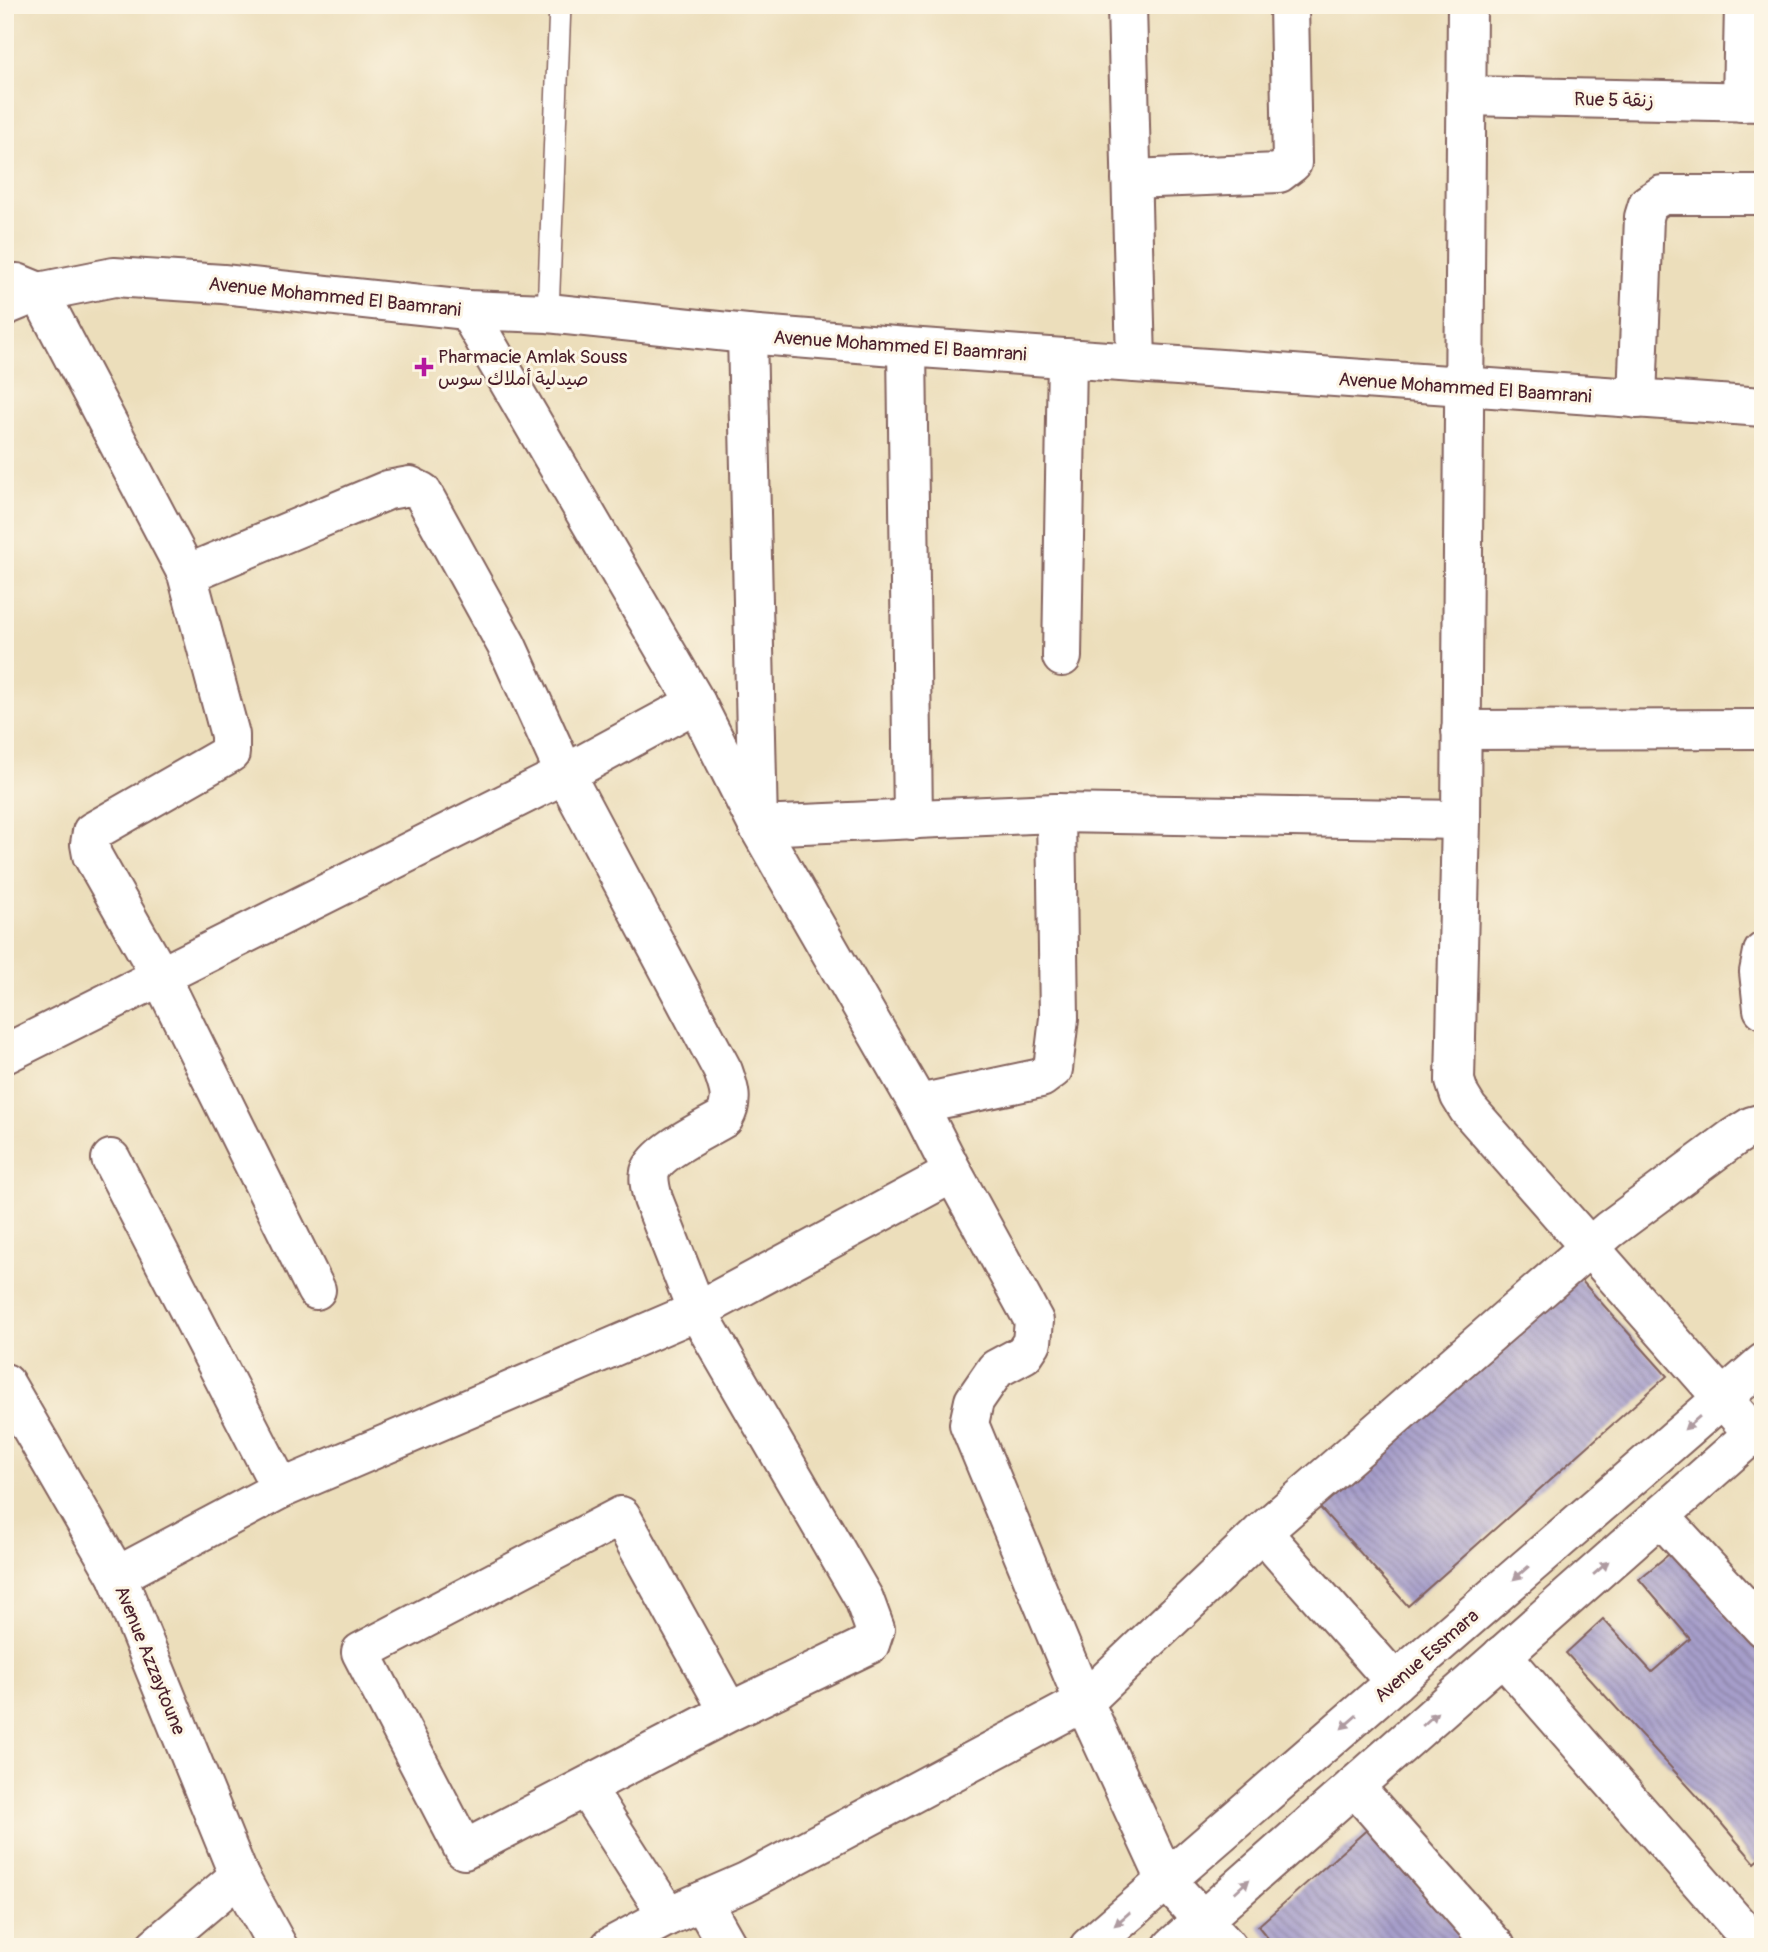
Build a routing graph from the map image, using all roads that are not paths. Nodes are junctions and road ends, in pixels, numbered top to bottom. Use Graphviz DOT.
graph roads {
  1 [pos="560,5"];
  2 [pos="1127,5"];
  3 [pos="1289,5"];
  4 [pos="1466,5"];
  5 [pos="1744,5"];
  6 [pos="1466,96"];
  7 [pos="1752,102"];
  8 [pos="1131,179"];
  9 [pos="1763,195"];
  10 [pos="16,292"];
  11 [pos="467,310"];
  12 [pos="548,313"];
  13 [pos="747,334"];
  14 [pos="907,347"];
  15 [pos="1067,358"];
  16 [pos="1136,363"];
  17 [pos="1464,387"];
  18 [pos="1637,399"];
  19 [pos="1763,407"];
  20 [pos="187,574"];
  21 [pos="1062,657"];
  22 [pos="696,703"];
  23 [pos="1763,729"];
  24 [pos="1461,730"];
  25 [pos="565,774"];
  26 [pos="1056,813"];
  27 [pos="913,820"];
  28 [pos="1461,820"];
  29 [pos="758,826"];
  30 [pos="1763,951"];
  31 [pos="161,977"];
  32 [pos="1763,1009"];
  33 [pos="5,1054"];
  34 [pos="918,1104"];
  35 [pos="1763,1123"];
  36 [pos="111,1160"];
  37 [pos="953,1173"];
  38 [pos="1590,1246"];
  39 [pos="316,1290"];
  40 [pos="697,1311"];
  41 [pos="1763,1363"];
  42 [pos="1722,1397"];
  43 [pos="9,1399"];
  44 [pos="1758,1429"];
  45 [pos="281,1489"];
  46 [pos="1660,1516"];
  47 [pos="1262,1532"];
  48 [pos="117,1576"];
  49 [pos="1763,1628"];
  50 [pos="1502,1655"];
  51 [pos="1395,1682"];
  52 [pos="1084,1702"];
  53 [pos="729,1712"];
  54 [pos="1354,1786"];
  55 [pos="586,1788"];
  56 [pos="239,1876"];
  57 [pos="1167,1880"];
  58 [pos="685,1909"];
  59 [pos="1745,1932"];
  60 [pos="1214,1934"];
  61 [pos="155,1947"];
  62 [pos="278,1947"];
  63 [pos="610,1947"];
  64 [pos="728,1947"];
  65 [pos="1089,1947"];
  66 [pos="1172,1947"];
  67 [pos="1496,1947"];
  1 -- 12 [label="lane"];
  2 -- 8 [label="street"];
  3 -- 8 [label="street"];
  4 -- 6 [label="street"];
  5 -- 7 [label="street"];
  6 -- 7 [label="street, Rue 5 زنقة"];
  6 -- 17 [label="street"];
  8 -- 16 [label="street"];
  9 -- 18 [label="street"];
  10 -- 11 [label="street, Avenue Mohammed El Baamrani"];
  10 -- 20 [label="street"];
  11 -- 12 [label="street, Avenue Mohammed El Baamrani"];
  11 -- 22 [label="street"];
  12 -- 13 [label="street, Avenue Mohammed El Baamrani"];
  13 -- 14 [label="street, Avenue Mohammed El Baamrani"];
  13 -- 29 [label="street"];
  14 -- 15 [label="street, Avenue Mohammed El Baamrani"];
  14 -- 27 [label="street"];
  15 -- 16 [label="street, Avenue Mohammed El Baamrani"];
  15 -- 21 [label="street"];
  16 -- 17 [label="street, Avenue Mohammed El Baamrani"];
  17 -- 18 [label="street, Avenue Mohammed El Baamrani"];
  17 -- 24 [label="street"];
  18 -- 19 [label="street, Avenue Mohammed El Baamrani"];
  20 -- 25 [label="street"];
  20 -- 31 [label="street"];
  22 -- 25 [label="street"];
  22 -- 29 [label="street"];
  23 -- 24 [label="street"];
  24 -- 28 [label="street"];
  25 -- 31 [label="street"];
  25 -- 40 [label="street"];
  26 -- 27 [label="street"];
  26 -- 28 [label="street"];
  26 -- 34 [label="street"];
  27 -- 29 [label="street"];
  28 -- 38 [label="street"];
  29 -- 34 [label="street"];
  30 -- 32 [label="street"];
  31 -- 33 [label="street"];
  31 -- 39 [label="street"];
  34 -- 37 [label="street"];
  35 -- 38 [label="street"];
  36 -- 45 [label="street"];
  37 -- 40 [label="street"];
  37 -- 52 [label="street"];
  38 -- 42 [label="street"];
  38 -- 47 [label="street"];
  40 -- 45 [label="street"];
  40 -- 53 [label="street"];
  41 -- 42 [label="street, Avenue Essmara"];
  42 -- 44 [label="street"];
  42 -- 51 [label="street, Avenue Essmara, one-way"];
  43 -- 48 [label="street, Avenue Azzaytoune"];
  44 -- 46 [label="street"];
  45 -- 48 [label="street"];
  46 -- 49 [label="street"];
  50 -- 46 [label="street, one-way"];
  47 -- 51 [label="street"];
  47 -- 52 [label="street"];
  48 -- 56 [label="street, Avenue Azzaytoune"];
  54 -- 50 [label="street, one-way"];
  50 -- 59 [label="street"];
  51 -- 57 [label="street, Avenue Essmara, one-way"];
  52 -- 57 [label="street"];
  52 -- 58 [label="street"];
  53 -- 55 [label="street"];
  53 -- 55 [label="street"];
  60 -- 54 [label="street, one-way"];
  54 -- 67 [label="street"];
  55 -- 58 [label="street"];
  56 -- 61 [label="street"];
  56 -- 62 [label="street, Avenue Azzaytoune"];
  57 -- 60 [label="street"];
  57 -- 65 [label="street, Avenue Essmara, one-way"];
  58 -- 63 [label="street"];
  58 -- 64 [label="street"];
  60 -- 66 [label="street"];
}
